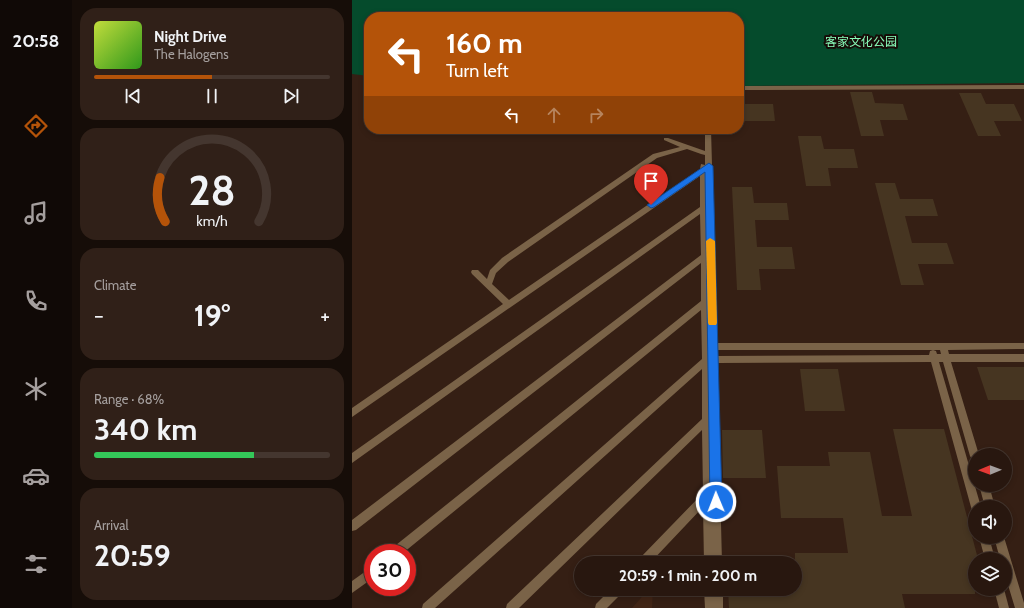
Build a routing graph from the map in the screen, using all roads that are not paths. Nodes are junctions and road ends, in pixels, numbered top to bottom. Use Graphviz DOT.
graph roads {
  1 [pos="1024,87"];
  2 [pos="744,88"];
  3 [pos="1024,90"];
  4 [pos="744,91"];
  5 [pos="703,134"];
  6 [pos="708,134"];
  7 [pos="666,139"];
  8 [pos="687,147"];
  9 [pos="703,153"];
  10 [pos="706,167"];
  11 [pos="707,205"];
  12 [pos="708,254"];
  13 [pos="475,272"];
  14 [pos="488,285"];
  15 [pos="709,300"];
  16 [pos="509,305"];
  17 [pos="931,346"];
  18 [pos="943,346"];
  19 [pos="1024,346"];
  20 [pos="709,347"];
  21 [pos="934,358"];
  22 [pos="946,358"];
  23 [pos="1024,358"];
  24 [pos="710,360"];
  25 [pos="352,413"];
  26 [pos="711,417"];
  27 [pos="973,448"];
  28 [pos="352,459"];
  29 [pos="716,487"];
  30 [pos="708,495"];
  31 [pos="974,500"];
  32 [pos="352,526"];
  33 [pos="406,544"];
  34 [pos="1001,544"];
  35 [pos="650,556"];
  36 [pos="709,556"];
  37 [pos="717,556"];
  38 [pos="364,578"];
  39 [pos="352,588"];
  40 [pos="611,596"];
  41 [pos="709,596"];
  42 [pos="718,596"];
  43 [pos="1001,596"];
  44 [pos="427,608"];
  45 [pos="511,608"];
  46 [pos="600,608"];
  47 [pos="710,608"];
  48 [pos="718,608"];
  49 [pos="1004,608"];
  50 [pos="1020,608"];
  1 -- 2 [label="street"];
  3 -- 4 [label="street"];
  5 -- 9 [label="street"];
  6 -- 10 [label="street"];
  7 -- 8 [label="street"];
  8 -- 9 [label="street"];
  8 -- 14 [label="street"];
  9 -- 10 [label="street"];
  10 -- 11 [label="street"];
  10 -- 16 [label="street"];
  11 -- 12 [label="street"];
  11 -- 28 [label="street"];
  12 -- 15 [label="street"];
  12 -- 32 [label="street"];
  13 -- 14 [label="street"];
  14 -- 16 [label="street"];
  15 -- 20 [label="street"];
  15 -- 33 [label="street"];
  16 -- 25 [label="street"];
  17 -- 18 [label="street"];
  17 -- 20 [label="street"];
  17 -- 21 [label="street"];
  18 -- 19 [label="street"];
  18 -- 22 [label="street"];
  20 -- 24 [label="street"];
  21 -- 22 [label="street"];
  21 -- 24 [label="street"];
  21 -- 31 [label="street"];
  22 -- 23 [label="street"];
  22 -- 27 [label="street"];
  24 -- 26 [label="street"];
  24 -- 44 [label="street"];
  26 -- 29 [label="street"];
  26 -- 30 [label="street"];
  26 -- 45 [label="street"];
  29 -- 30 [label="street"];
  29 -- 37 [label="street"];
  30 -- 35 [label="street"];
  30 -- 36 [label="street"];
  34 -- 50 [label="street"];
  38 -- 39 [label="street"];
  40 -- 46 [label="street"];
  41 -- 47 [label="street"];
  42 -- 48 [label="street"];
  43 -- 49 [label="street"];
}
